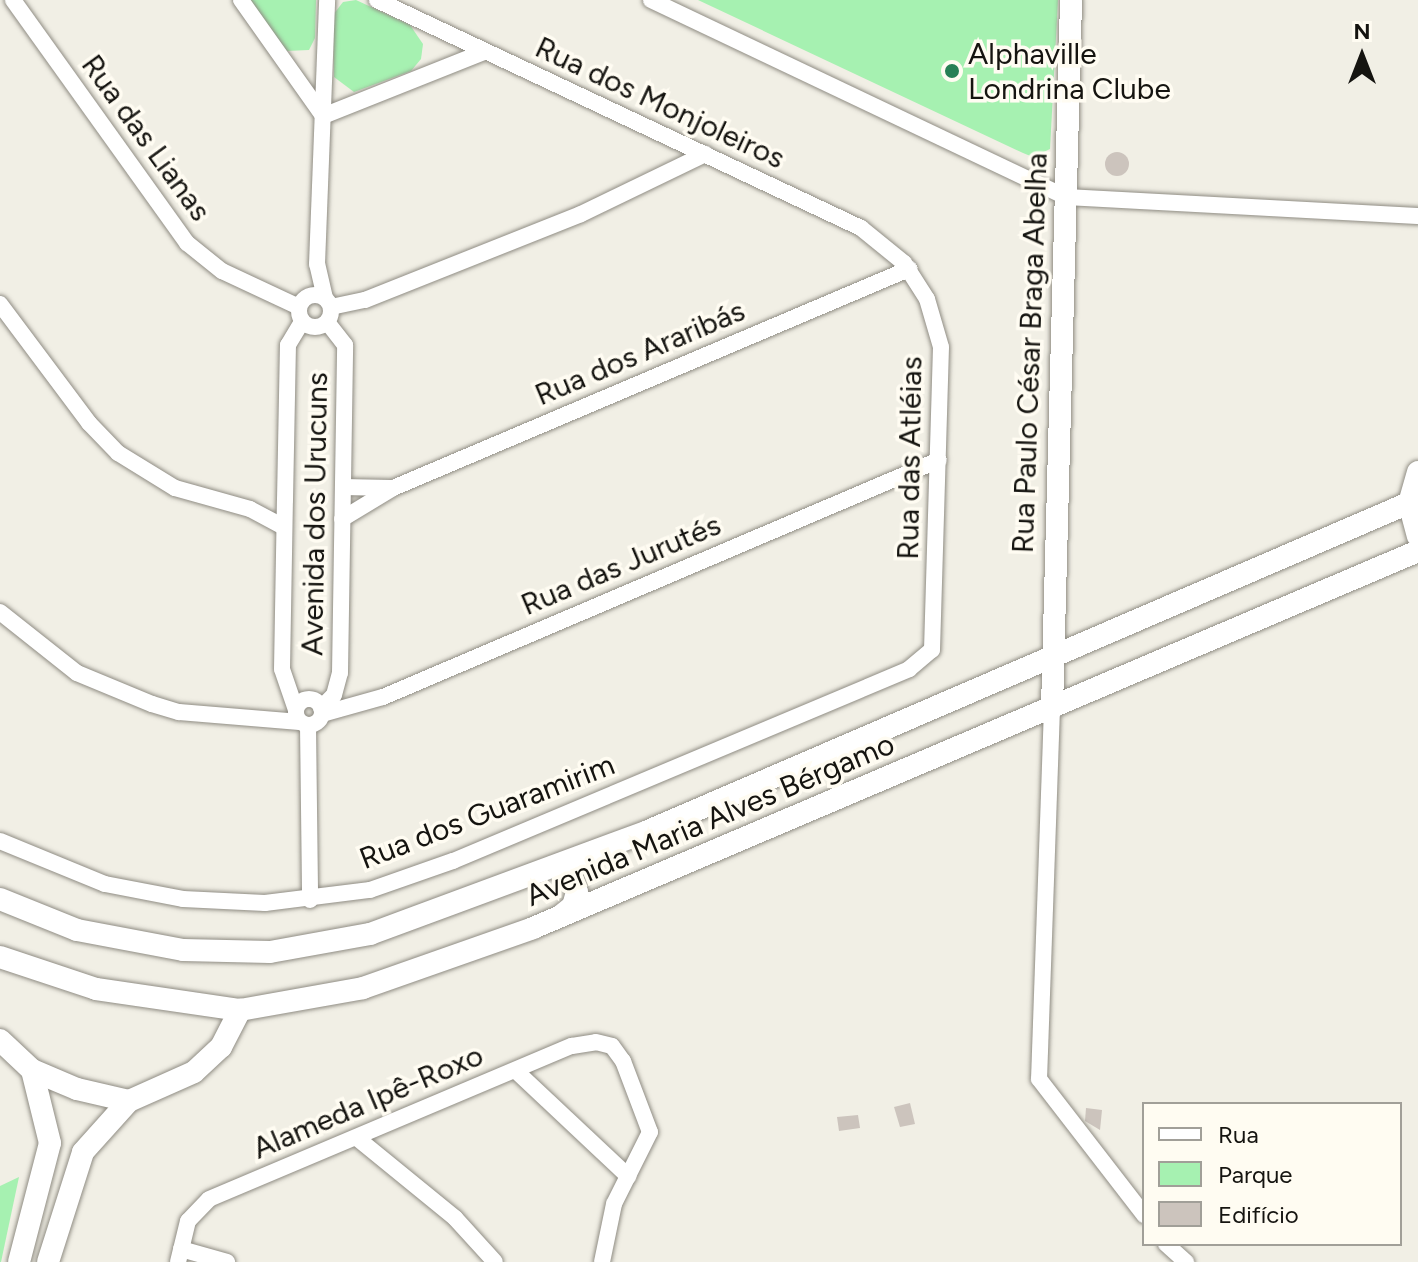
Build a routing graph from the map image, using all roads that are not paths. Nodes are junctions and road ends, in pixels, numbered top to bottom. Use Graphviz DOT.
graph roads {
  1 [pos="13,0"];
  2 [pos="241,0"];
  3 [pos="327,0"];
  4 [pos="377,0"];
  5 [pos="651,0"];
  6 [pos="1071,0"];
  7 [pos="484,52"];
  8 [pos="323,116"];
  9 [pos="705,154"];
  10 [pos="1065,197"];
  11 [pos="1418,216"];
  12 [pos="317,264"];
  13 [pos="909,269"];
  14 [pos="0,304"];
  15 [pos="302,309"];
  16 [pos="328,309"];
  17 [pos="939,460"];
  18 [pos="1418,472"];
  19 [pos="343,487"];
  20 [pos="393,488"];
  21 [pos="285,500"];
  22 [pos="1409,503"];
  23 [pos="250,509"];
  24 [pos="342,519"];
  25 [pos="284,527"];
  26 [pos="1418,536"];
  27 [pos="1418,551"];
  28 [pos="0,612"];
  29 [pos="929,655"];
  30 [pos="1051,656"];
  31 [pos="1052,708"];
  32 [pos="321,711"];
  33 [pos="301,719"];
  34 [pos="0,841"];
  35 [pos="556,866"];
  36 [pos="0,899"];
  37 [pos="310,900"];
  38 [pos="562,916"];
  39 [pos="0,957"];
  40 [pos="240,1010"];
  41 [pos="0,1040"];
  42 [pos="32,1070"];
  43 [pos="516,1071"];
  44 [pos="129,1101"];
  45 [pos="357,1138"];
  46 [pos="628,1176"];
  47 [pos="1142,1212"];
  48 [pos="1168,1246"];
  49 [pos="179,1255"];
  50 [pos="19,1262"];
  51 [pos="48,1262"];
  52 [pos="227,1262"];
  53 [pos="495,1262"];
  54 [pos="602,1262"];
  55 [pos="1186,1262"];
  1 -- 15 [label="street, Rua das Lianas"];
  2 -- 8 [label="street"];
  3 -- 8 [label="street, Avenida dos Urucuns"];
  4 -- 7 [label="street, Rua dos Monjoleiros"];
  5 -- 10 [label="street"];
  6 -- 10 [label="street, Rua Paulo César Braga Abelha"];
  7 -- 8 [label="street"];
  7 -- 9 [label="street, Rua dos Monjoleiros"];
  8 -- 12 [label="street, Avenida dos Urucuns"];
  9 -- 13 [label="street, Rua dos Monjoleiros"];
  9 -- 16 [label="street"];
  10 -- 11 [label="street"];
  10 -- 30 [label="street, Rua Paulo César Braga Abelha"];
  12 -- 15 [label="street, Avenida dos Urucuns"];
  12 -- 16 [label="street, Avenida dos Urucuns"];
  13 -- 17 [label="street, Rua das Atléias"];
  13 -- 20 [label="street, Rua dos Araribás"];
  14 -- 23 [label="street"];
  15 -- 16 [label="street"];
  15 -- 16 [label="street"];
  15 -- 21 [label="street, Avenida dos Urucuns"];
  16 -- 19 [label="street, Avenida dos Urucuns"];
  17 -- 29 [label="street, Rua das Atléias"];
  17 -- 32 [label="street, Rua das Jurutés"];
  18 -- 22 [label="street"];
  19 -- 20 [label="street, Rua dos Araribás"];
  19 -- 24 [label="street, Avenida dos Urucuns"];
  20 -- 24 [label="street, Rua dos Araribás"];
  21 -- 23 [label="street"];
  21 -- 25 [label="street, Avenida dos Urucuns"];
  22 -- 26 [label="street"];
  22 -- 30 [label="street, Avenida Maria Alves Bérgamo"];
  23 -- 25 [label="street"];
  24 -- 32 [label="street, Avenida dos Urucuns"];
  25 -- 33 [label="street, Avenida dos Urucuns"];
  27 -- 31 [label="street, Avenida Maria Alves Bérgamo"];
  28 -- 33 [label="street"];
  29 -- 37 [label="street, Rua dos Guaramirim"];
  30 -- 31 [label="street, Rua Paulo César Braga Abelha"];
  30 -- 35 [label="street, Avenida Maria Alves Bérgamo"];
  31 -- 38 [label="street, Avenida Maria Alves Bérgamo"];
  31 -- 47 [label="street"];
  32 -- 33 [label="street"];
  32 -- 33 [label="street"];
  33 -- 37 [label="street, Avenida dos Urucuns"];
  34 -- 37 [label="street, Rua dos Guaramirim"];
  35 -- 36 [label="street, Avenida Maria Alves Bérgamo"];
  35 -- 38 [label="street"];
  38 -- 40 [label="street, Avenida Maria Alves Bérgamo"];
  39 -- 40 [label="street, Avenida Maria Alves Bérgamo"];
  40 -- 44 [label="street"];
  41 -- 42 [label="street"];
  42 -- 44 [label="street"];
  42 -- 50 [label="street"];
  43 -- 45 [label="street, Alameda Ipê-Roxo"];
  43 -- 46 [label="street"];
  43 -- 46 [label="street, Alameda Ipê-Roxo"];
  44 -- 51 [label="street"];
  45 -- 49 [label="street, Alameda Ipê-Roxo"];
  45 -- 53 [label="street"];
  46 -- 54 [label="street"];
  48 -- 55 [label="street"];
  49 -- 52 [label="street"];
}
